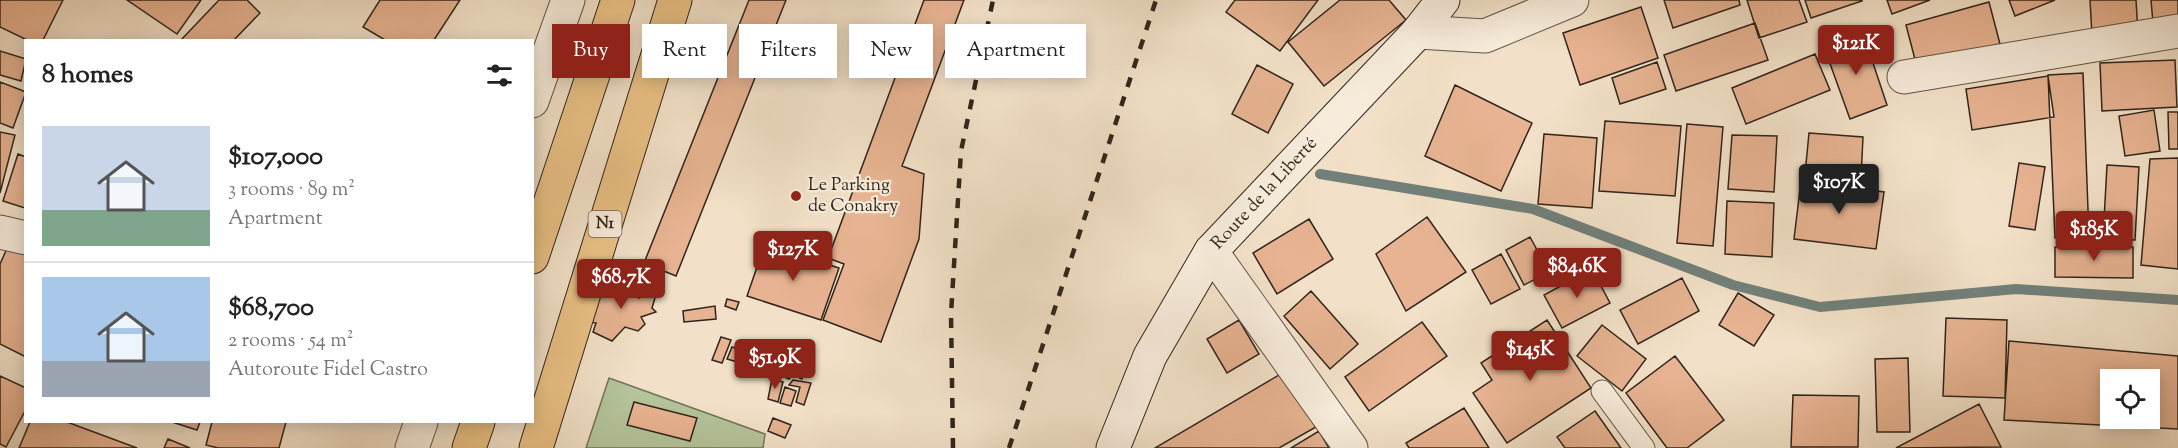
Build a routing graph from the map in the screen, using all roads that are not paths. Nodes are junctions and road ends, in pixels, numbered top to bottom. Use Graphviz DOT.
graph roads {
  1 [pos="568,0"];
  2 [pos="618,0"];
  3 [pos="675,0"];
  4 [pos="1443,0"];
  5 [pos="1572,0"];
  6 [pos="1418,32"];
  7 [pos="2178,32"];
  8 [pos="1904,77"];
  9 [pos="534,95"];
  10 [pos="0,232"];
  11 [pos="24,238"];
  12 [pos="534,251"];
  13 [pos="1211,251"];
  14 [pos="1602,391"];
  15 [pos="421,423"];
  16 [pos="478,423"];
  17 [pos="412,448"];
  18 [pos="469,448"];
  19 [pos="536,448"];
  20 [pos="1113,448"];
  21 [pos="1351,448"];
  22 [pos="1644,448"];
  1 -- 9 [label="street"];
  2 -- 12 [label="highway"];
  3 -- 19 [label="highway, N1"];
  4 -- 6 [label="street, Route de la Liberté"];
  5 -- 6 [label="street"];
  6 -- 13 [label="street, Route de la Liberté"];
  7 -- 8 [label="street"];
  10 -- 11 [label="street"];
  13 -- 20 [label="street, Route de la Liberté"];
  13 -- 21 [label="street"];
  14 -- 22 [label="lane"];
  15 -- 17 [label="street"];
  16 -- 18 [label="highway"];
}
